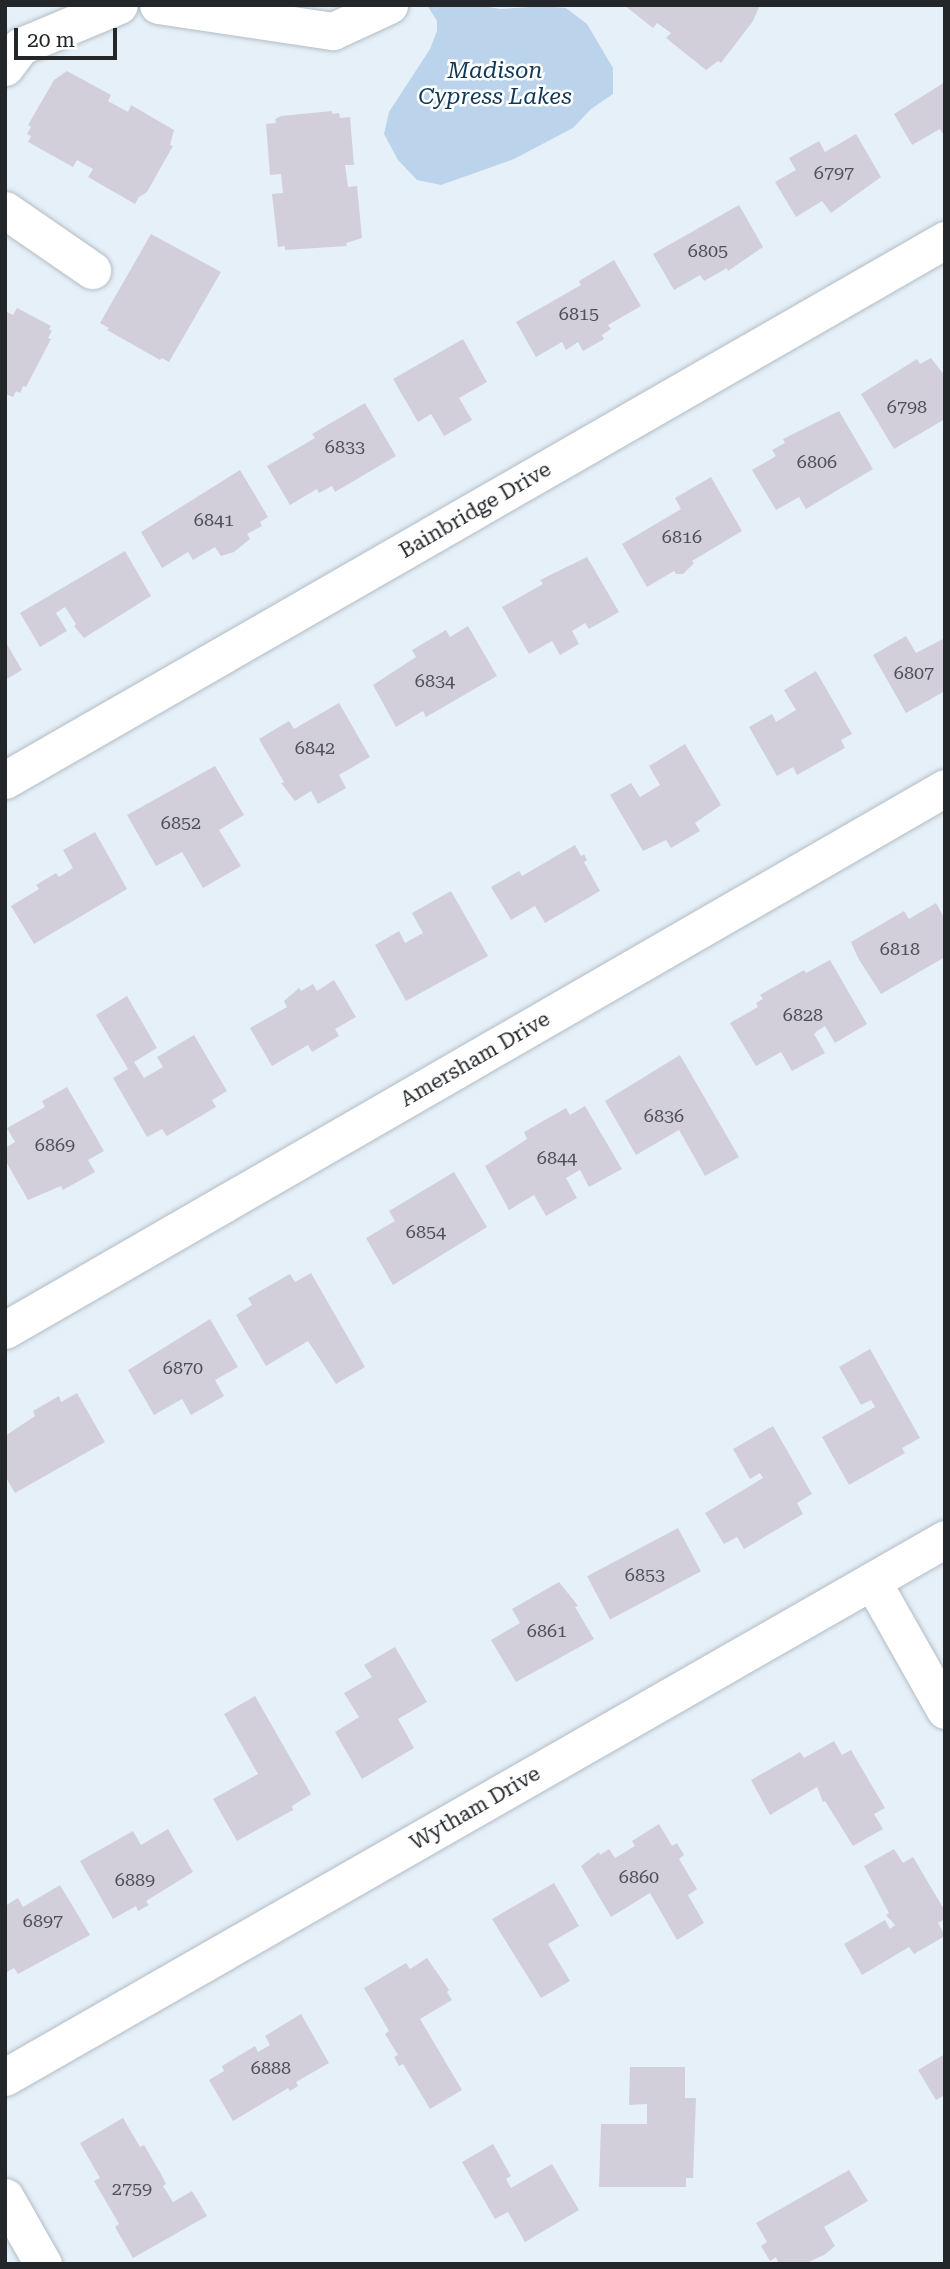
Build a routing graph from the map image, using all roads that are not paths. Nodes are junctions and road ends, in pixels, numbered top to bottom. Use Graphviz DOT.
graph roads {
  1 [pos="119,5"];
  2 [pos="158,5"];
  3 [pos="389,5"];
  4 [pos="5,67"];
  5 [pos="5,210"];
  6 [pos="945,240"];
  7 [pos="92,270"];
  8 [pos="5,780"];
  9 [pos="945,788"];
  10 [pos="5,1330"];
  11 [pos="945,1539"];
  12 [pos="872,1581"];
  13 [pos="945,1710"];
  14 [pos="5,2077"];
  15 [pos="5,2197"];
  16 [pos="43,2264"];
  1 -- 4 [label="street"];
  2 -- 3 [label="street"];
  5 -- 7 [label="street"];
  6 -- 8 [label="street, Bainbridge Drive"];
  9 -- 10 [label="street, Amersham Drive"];
  11 -- 12 [label="street, Wytham Drive"];
  12 -- 13 [label="street"];
  12 -- 14 [label="street, Wytham Drive"];
  15 -- 16 [label="street"];
}
